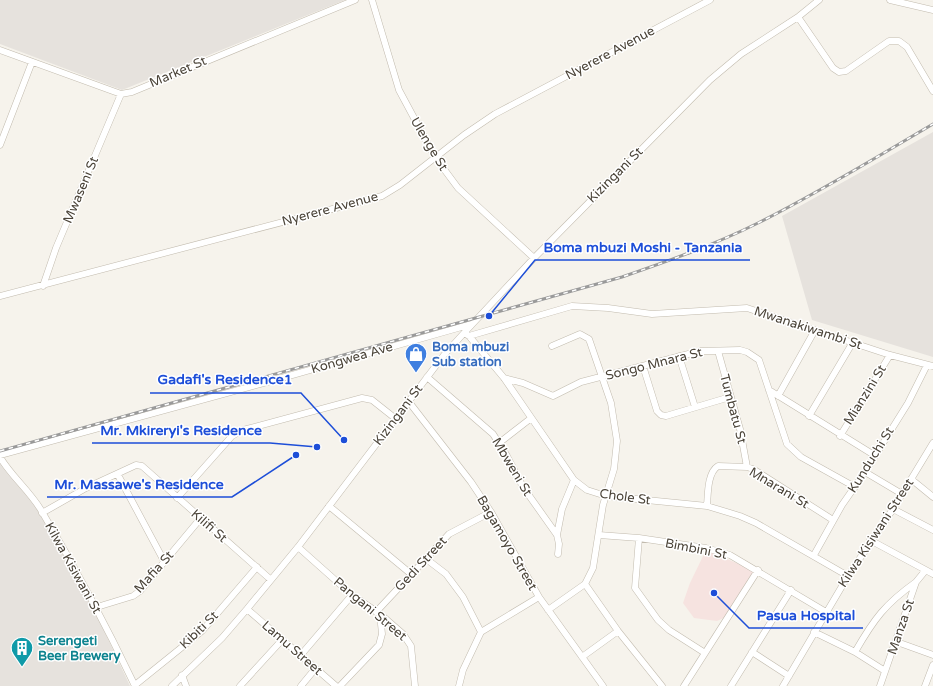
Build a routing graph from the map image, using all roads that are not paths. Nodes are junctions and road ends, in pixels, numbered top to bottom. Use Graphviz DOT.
graph roads {
  1 [pos="355,0"];
  2 [pos="372,0"];
  3 [pos="710,0"];
  4 [pos="819,0"];
  5 [pos="890,0"];
  6 [pos="933,10"];
  7 [pos="798,17"];
  8 [pos="0,50"];
  9 [pos="32,62"];
  10 [pos="933,91"];
  11 [pos="121,94"];
  12 [pos="0,145"];
  13 [pos="436,157"];
  14 [pos="534,258"];
  15 [pos="43,286"];
  16 [pos="0,296"];
  17 [pos="472,324"];
  18 [pos="815,330"];
  19 [pos="467,334"];
  20 [pos="853,342"];
  21 [pos="552,346"];
  22 [pos="718,351"];
  23 [pos="890,355"];
  24 [pos="679,356"];
  25 [pos="930,365"];
  26 [pos="643,366"];
  27 [pos="603,376"];
  28 [pos="427,377"];
  29 [pos="504,378"];
  30 [pos="769,390"];
  31 [pos="778,396"];
  32 [pos="730,397"];
  33 [pos="409,402"];
  34 [pos="695,407"];
  35 [pos="809,416"];
  36 [pos="396,419"];
  37 [pos="530,419"];
  38 [pos="840,436"];
  39 [pos="499,443"];
  40 [pos="933,443"];
  41 [pos="874,455"];
  42 [pos="0,456"];
  43 [pos="747,467"];
  44 [pos="865,472"];
  45 [pos="118,475"];
  46 [pos="911,479"];
  47 [pos="574,480"];
  48 [pos="855,487"];
  49 [pos="902,494"];
  50 [pos="606,496"];
  51 [pos="933,497"];
  52 [pos="177,498"];
  53 [pos="329,506"];
  54 [pos="707,506"];
  55 [pos="893,509"];
  56 [pos="491,512"];
  57 [pos="42,513"];
  58 [pos="200,519"];
  59 [pos="833,520"];
  60 [pos="933,530"];
  61 [pos="557,535"];
  62 [pos="599,535"];
  63 [pos="639,538"];
  64 [pos="870,540"];
  65 [pos="298,547"];
  66 [pos="558,554"];
  67 [pos="814,555"];
  68 [pos="425,558"];
  69 [pos="164,560"];
  70 [pos="257,567"];
  71 [pos="758,570"];
  72 [pos="925,571"];
  73 [pos="411,574"];
  74 [pos="933,574"];
  75 [pos="848,576"];
  76 [pos="270,579"];
  77 [pos="916,582"];
  78 [pos="585,584"];
  79 [pos="791,590"];
  80 [pos="352,595"];
  81 [pos="539,597"];
  82 [pos="97,607"];
  83 [pos="248,609"];
  84 [pos="548,610"];
  85 [pos="826,612"];
  86 [pos="378,613"];
  87 [pos="618,631"];
  88 [pos="481,632"];
  89 [pos="814,632"];
  90 [pos="282,640"];
  91 [pos="897,642"];
  92 [pos="752,652"];
  93 [pos="855,652"];
  94 [pos="705,653"];
  95 [pos="933,655"];
  96 [pos="300,656"];
  97 [pos="582,657"];
  98 [pos="933,665"];
  99 [pos="315,669"];
  100 [pos="885,671"];
  101 [pos="182,676"];
  102 [pos="789,676"];
  103 [pos="135,686"];
  104 [pos="172,686"];
  105 [pos="186,686"];
  106 [pos="240,686"];
  107 [pos="301,686"];
  108 [pos="336,686"];
  109 [pos="340,686"];
  110 [pos="415,686"];
  111 [pos="460,686"];
  112 [pos="603,686"];
  113 [pos="662,686"];
  114 [pos="684,686"];
  115 [pos="731,686"];
  116 [pos="783,686"];
  117 [pos="880,686"];
  118 [pos="925,686"];
  1 -- 11 [label="street, Market St"];
  2 -- 13 [label="street, Ulenge St"];
  3 -- 13 [label="street, Nyerere Avenue"];
  4 -- 7 [label="street, Kizingani St"];
  5 -- 6 [label="street"];
  7 -- 10 [label="street"];
  7 -- 14 [label="street, Kizingani St"];
  8 -- 9 [label="street"];
  9 -- 11 [label="street"];
  9 -- 12 [label="street"];
  11 -- 15 [label="street, Mwaseni St"];
  13 -- 14 [label="street, Ulenge St"];
  13 -- 15 [label="street, Nyerere Avenue"];
  14 -- 17 [label="street, Kizingani St"];
  15 -- 16 [label="street, Nyerere Avenue"];
  17 -- 19 [label="street, Kizingani St"];
  17 -- 42 [label="street, Kongwea Ave"];
  18 -- 19 [label="street, Mwanakiwambi St"];
  18 -- 20 [label="street, Mwanakiwambi St"];
  18 -- 31 [label="street"];
  19 -- 28 [label="street, Kizingani St"];
  19 -- 29 [label="street, Chole St"];
  20 -- 23 [label="street, Mwanakiwambi St"];
  20 -- 35 [label="street"];
  21 -- 27 [label="street"];
  22 -- 24 [label="street, Songo Mnara St"];
  22 -- 30 [label="street, Songo Mnara St"];
  22 -- 32 [label="street, Tumbatu St"];
  23 -- 25 [label="street, Mwanakiwambi St"];
  23 -- 38 [label="street, Mianzini St"];
  24 -- 26 [label="street, Songo Mnara St"];
  24 -- 34 [label="street"];
  25 -- 41 [label="street, Kunduchi St"];
  26 -- 27 [label="street, Songo Mnara St"];
  26 -- 34 [label="street"];
  27 -- 29 [label="street, Songo Mnara St"];
  27 -- 50 [label="street"];
  28 -- 33 [label="street, Kizingani St"];
  28 -- 39 [label="street, Mbweni St"];
  29 -- 37 [label="street, Chole St"];
  30 -- 31 [label="street"];
  30 -- 48 [label="street, Songo Mnara St"];
  31 -- 35 [label="street"];
  32 -- 34 [label="street"];
  32 -- 43 [label="street, Tumbatu St"];
  33 -- 36 [label="street, Kizingani St"];
  33 -- 56 [label="street, Bagamoyo Street"];
  35 -- 38 [label="street"];
  36 -- 52 [label="street"];
  36 -- 53 [label="street, Kizingani St"];
  37 -- 39 [label="street"];
  37 -- 47 [label="street, Chole St"];
  38 -- 41 [label="street"];
  39 -- 61 [label="street, Mbweni St"];
  40 -- 46 [label="street, Kilwa Kisiwani Street"];
  41 -- 44 [label="street, Kunduchi St"];
  42 -- 57 [label="street, Kilwa Kisiwani St"];
  43 -- 54 [label="street, Mnarani St"];
  43 -- 59 [label="street, Mnarani St"];
  44 -- 48 [label="street, Kunduchi St"];
  44 -- 49 [label="street"];
  45 -- 52 [label="street, Kilifi St"];
  45 -- 57 [label="street, Kilifi St"];
  45 -- 69 [label="street"];
  46 -- 49 [label="street, Kilwa Kisiwani Street"];
  46 -- 51 [label="street"];
  47 -- 50 [label="street, Chole St"];
  47 -- 61 [label="street"];
  48 -- 59 [label="street, Kunduchi St"];
  49 -- 55 [label="street, Kilwa Kisiwani Street"];
  50 -- 54 [label="street, Chole St"];
  50 -- 62 [label="street"];
  52 -- 58 [label="street, Kilifi St"];
  53 -- 65 [label="street, Kizingani St"];
  53 -- 73 [label="street"];
  54 -- 67 [label="street, Chole St"];
  55 -- 60 [label="street"];
  55 -- 64 [label="street, Kilwa Kisiwani Street"];
  56 -- 68 [label="street, Gedi Street"];
  56 -- 81 [label="street, Bagamoyo Street"];
  57 -- 82 [label="street, Kilwa Kisiwani St"];
  58 -- 69 [label="street, Mafia St"];
  58 -- 70 [label="street, Kilifi St"];
  59 -- 67 [label="street, Kunduchi St"];
  61 -- 66 [label="street"];
  62 -- 63 [label="street, Bimbini St"];
  62 -- 78 [label="street"];
  63 -- 71 [label="street, Bimbini St"];
  63 -- 94 [label="street"];
  64 -- 72 [label="street"];
  64 -- 75 [label="street, Kilwa Kisiwani Street"];
  65 -- 76 [label="street, Kizingani St"];
  65 -- 80 [label="street, Pangani Street"];
  67 -- 75 [label="street, Chole St"];
  68 -- 73 [label="street, Gedi Street"];
  68 -- 88 [label="street"];
  69 -- 82 [label="street, Mafia St"];
  70 -- 76 [label="street, Kilifi St"];
  70 -- 103 [label="street, Kibiti St"];
  71 -- 79 [label="street, Bimbini St"];
  71 -- 94 [label="street"];
  72 -- 74 [label="street"];
  72 -- 77 [label="street, Manza St"];
  73 -- 86 [label="street, Gedi Street"];
  75 -- 85 [label="street, Kilwa Kisiwani Street"];
  76 -- 83 [label="street, Kizingani St"];
  77 -- 91 [label="street, Manza St"];
  77 -- 93 [label="street"];
  78 -- 84 [label="street"];
  78 -- 87 [label="street"];
  79 -- 85 [label="street, Bimbini St"];
  79 -- 92 [label="street"];
  80 -- 86 [label="street, Pangani Street"];
  80 -- 96 [label="street"];
  81 -- 84 [label="street, Bagamoyo Street"];
  81 -- 88 [label="street"];
  82 -- 103 [label="street, Kilwa Kisiwani St"];
  83 -- 90 [label="street, Lamu Street"];
  83 -- 101 [label="street, Kizingani St"];
  84 -- 97 [label="street, Bagamoyo Street"];
  85 -- 89 [label="street, Kilwa Kisiwani Street"];
  86 -- 109 [label="street"];
  86 -- 110 [label="street, Pangani Street"];
  87 -- 97 [label="street"];
  87 -- 113 [label="street"];
  88 -- 111 [label="street"];
  89 -- 93 [label="street"];
  89 -- 102 [label="street, Kilwa Kisiwani Street"];
  90 -- 96 [label="street, Lamu Street"];
  90 -- 106 [label="street"];
  91 -- 95 [label="street"];
  91 -- 100 [label="street, Manza St"];
  92 -- 102 [label="street"];
  92 -- 115 [label="street"];
  93 -- 100 [label="street"];
  94 -- 114 [label="street"];
  96 -- 99 [label="street, Lamu Street"];
  97 -- 112 [label="street, Bagamoyo Street"];
  98 -- 118 [label="street"];
  99 -- 107 [label="street"];
  99 -- 108 [label="street, Lamu Street"];
  100 -- 117 [label="street, Manza St"];
  101 -- 104 [label="street, Kizingani St"];
  101 -- 105 [label="street"];
  102 -- 116 [label="street, Kilwa Kisiwani Street"];
}
